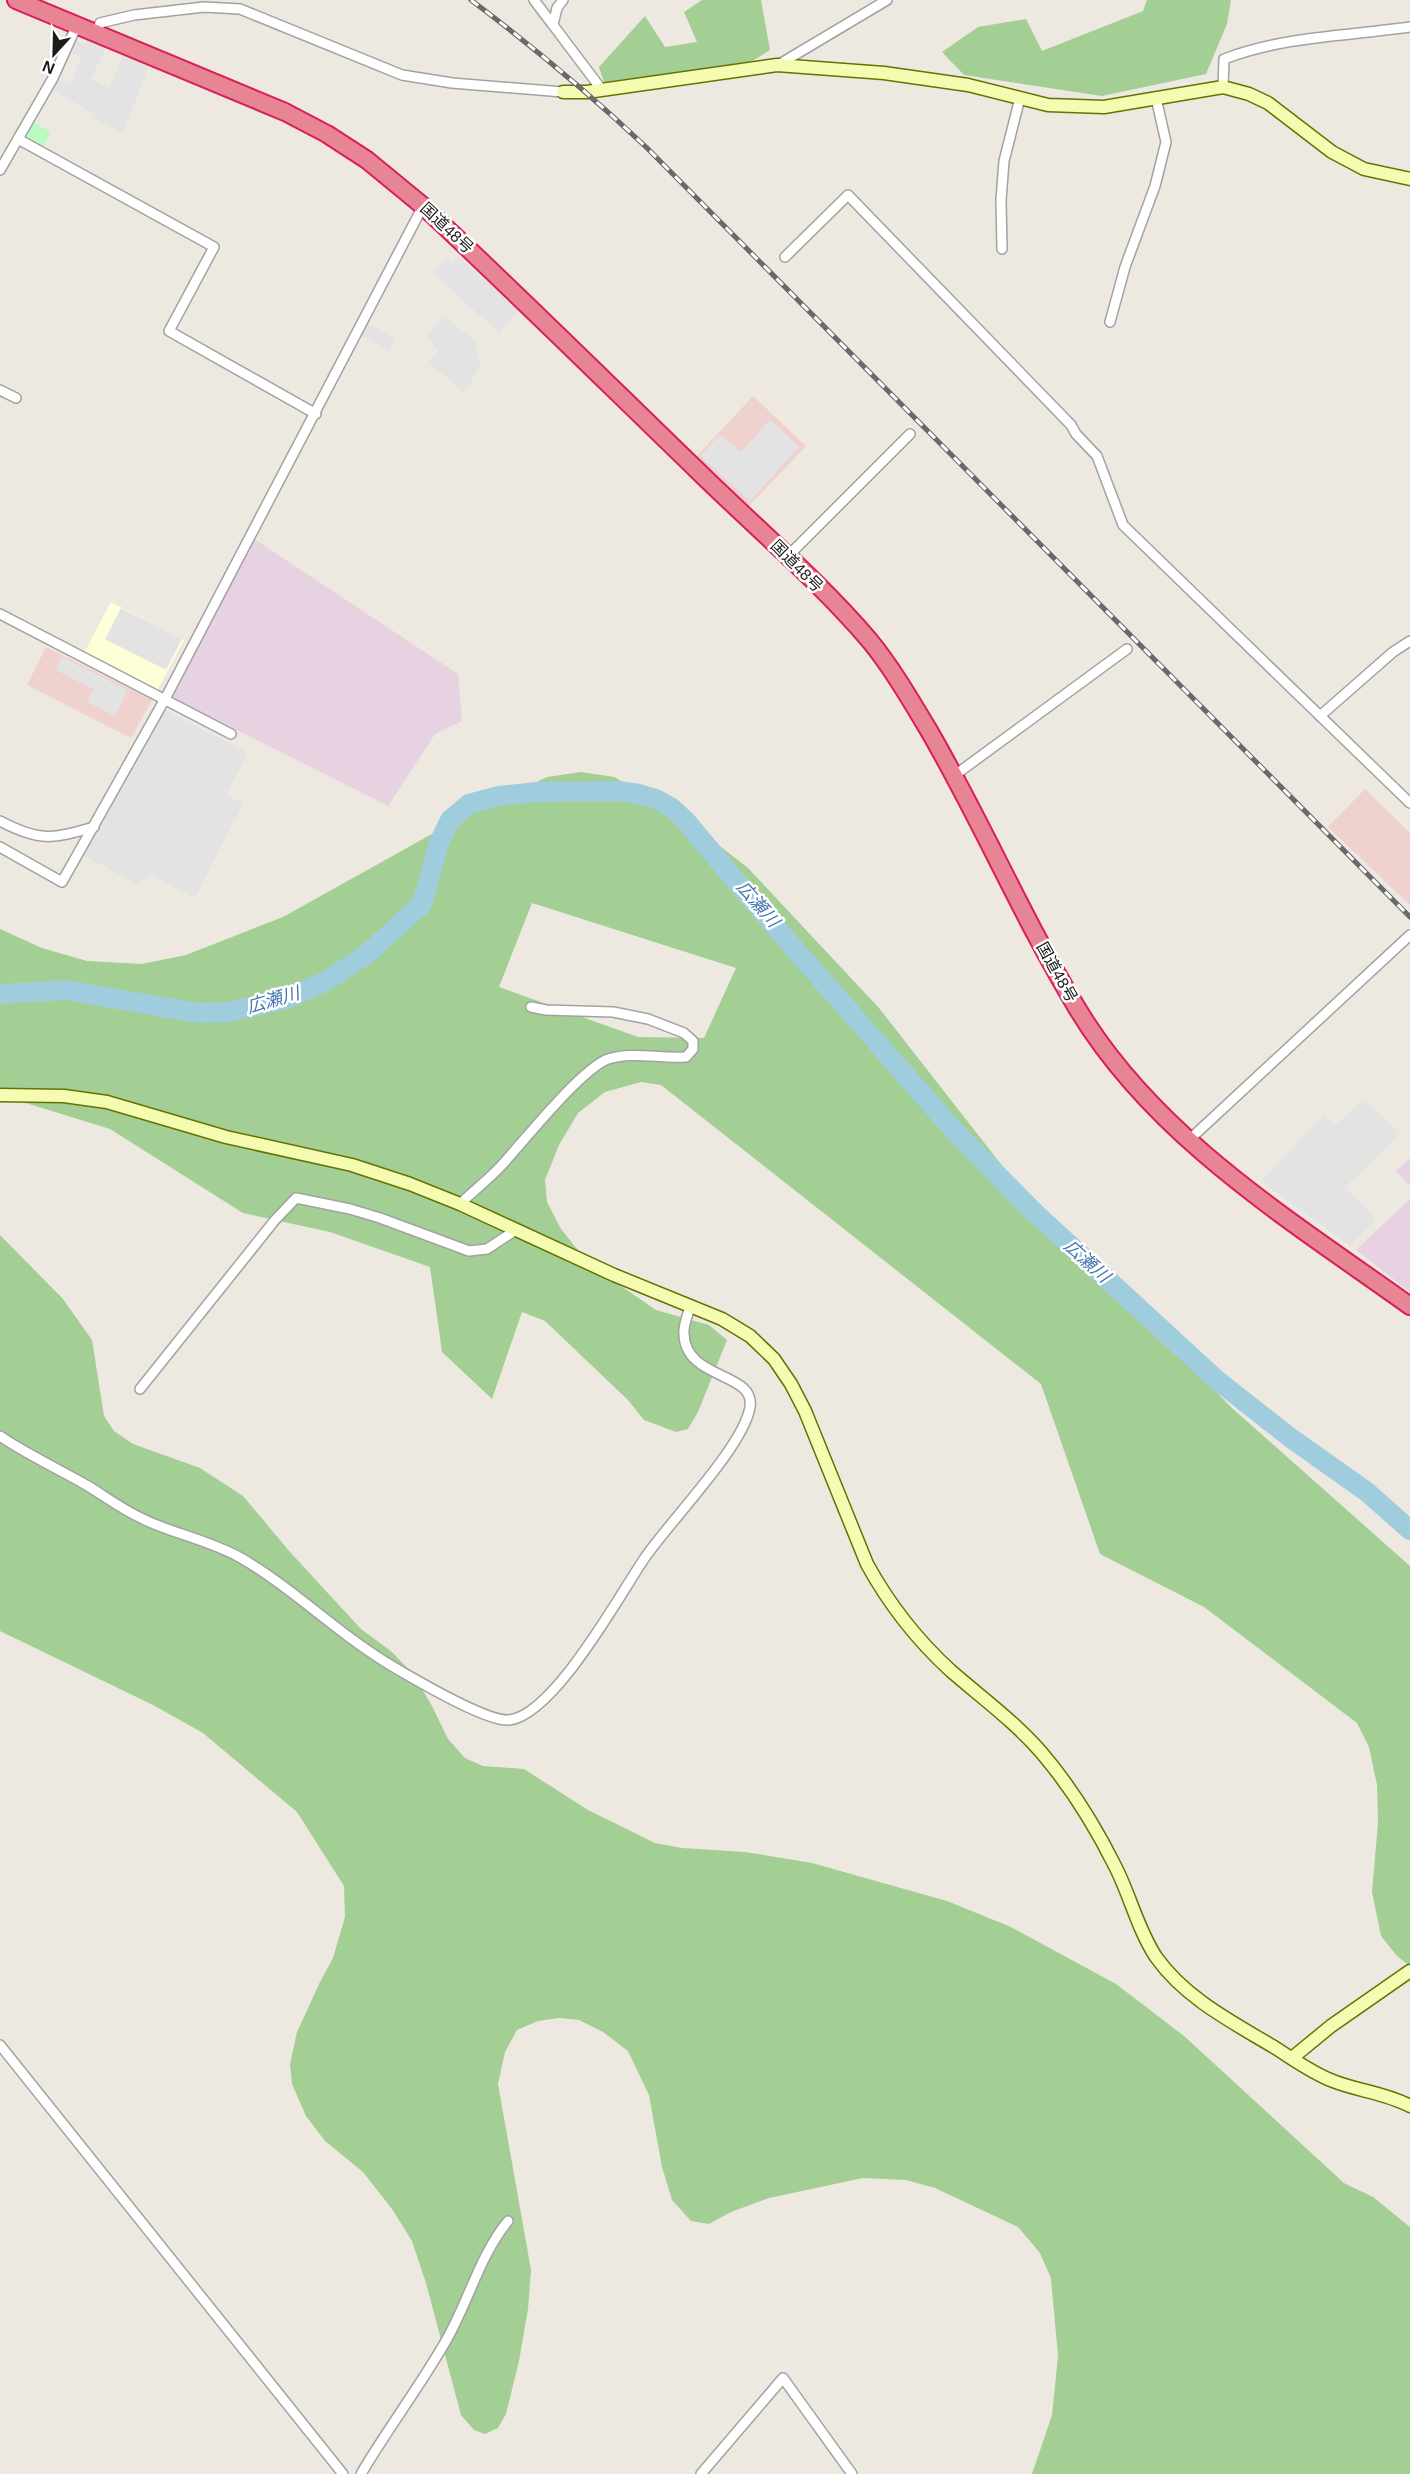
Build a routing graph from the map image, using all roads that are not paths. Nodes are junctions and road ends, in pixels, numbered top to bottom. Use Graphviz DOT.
graph roads {
  1 [pos="16,0"];
  2 [pos="534,0"];
  3 [pos="563,0"];
  4 [pos="887,0"];
  5 [pos="77,25"];
  6 [pos="553,26"];
  7 [pos="1410,27"];
  8 [pos="97,32"];
  9 [pos="777,65"];
  10 [pos="1223,87"];
  11 [pos="602,90"];
  12 [pos="563,92"];
  13 [pos="1020,98"];
  14 [pos="1156,98"];
  15 [pos="18,138"];
  16 [pos="0,170"];
  17 [pos="1410,179"];
  18 [pos="423,206"];
  19 [pos="1002,249"];
  20 [pos="785,257"];
  21 [pos="1110,322"];
  22 [pos="0,390"];
  23 [pos="16,398"];
  24 [pos="316,414"];
  25 [pos="910,434"];
  26 [pos="788,556"];
  27 [pos="0,614"];
  28 [pos="1410,641"];
  29 [pos="1127,649"];
  30 [pos="165,699"];
  31 [pos="1320,716"];
  32 [pos="231,734"];
  33 [pos="955,775"];
  34 [pos="1410,803"];
  35 [pos="0,821"];
  36 [pos="94,827"];
  37 [pos="0,847"];
  38 [pos="1410,935"];
  39 [pos="531,1007"];
  40 [pos="0,1095"];
  41 [pos="1189,1140"];
  42 [pos="460,1204"];
  43 [pos="516,1230"];
  44 [pos="690,1306"];
  45 [pos="1410,1306"];
  46 [pos="140,1389"];
  47 [pos="0,1436"];
  48 [pos="1410,1971"];
  49 [pos="0,2045"];
  50 [pos="1292,2058"];
  51 [pos="1410,2106"];
  52 [pos="508,2221"];
  53 [pos="343,2474"];
  54 [pos="361,2474"];
  55 [pos="701,2474"];
  56 [pos="852,2474"];
  1 -- 5 [label="highway, 国道48号"];
  2 -- 6 [label="street"];
  3 -- 6 [label="street"];
  4 -- 9 [label="street"];
  5 -- 8 [label="highway, 国道48号"];
  5 -- 15 [label="street"];
  6 -- 11 [label="street"];
  7 -- 10 [label="street"];
  8 -- 12 [label="street"];
  8 -- 18 [label="highway, 国道48号"];
  9 -- 11 [label="street"];
  9 -- 13 [label="street"];
  10 -- 14 [label="street"];
  10 -- 17 [label="street"];
  11 -- 12 [label="street"];
  13 -- 14 [label="street"];
  13 -- 19 [label="street"];
  14 -- 21 [label="street"];
  15 -- 16 [label="street"];
  15 -- 24 [label="street"];
  18 -- 24 [label="street"];
  18 -- 26 [label="highway, 国道48号"];
  20 -- 31 [label="street"];
  22 -- 23 [label="street"];
  24 -- 30 [label="street"];
  25 -- 26 [label="street"];
  26 -- 33 [label="highway, 国道48号"];
  27 -- 30 [label="street"];
  28 -- 31 [label="street"];
  29 -- 33 [label="street"];
  30 -- 32 [label="street"];
  30 -- 36 [label="street"];
  31 -- 34 [label="street"];
  33 -- 41 [label="highway, 国道48号"];
  35 -- 36 [label="street"];
  36 -- 37 [label="street"];
  38 -- 41 [label="street"];
  39 -- 42 [label="street"];
  40 -- 42 [label="street"];
  41 -- 45 [label="highway, 国道48号"];
  42 -- 43 [label="street"];
  43 -- 44 [label="street"];
  43 -- 46 [label="street"];
  44 -- 47 [label="street"];
  44 -- 50 [label="street"];
  48 -- 50 [label="street"];
  49 -- 53 [label="street"];
  50 -- 51 [label="street"];
  52 -- 54 [label="street"];
  55 -- 56 [label="street"];
}
